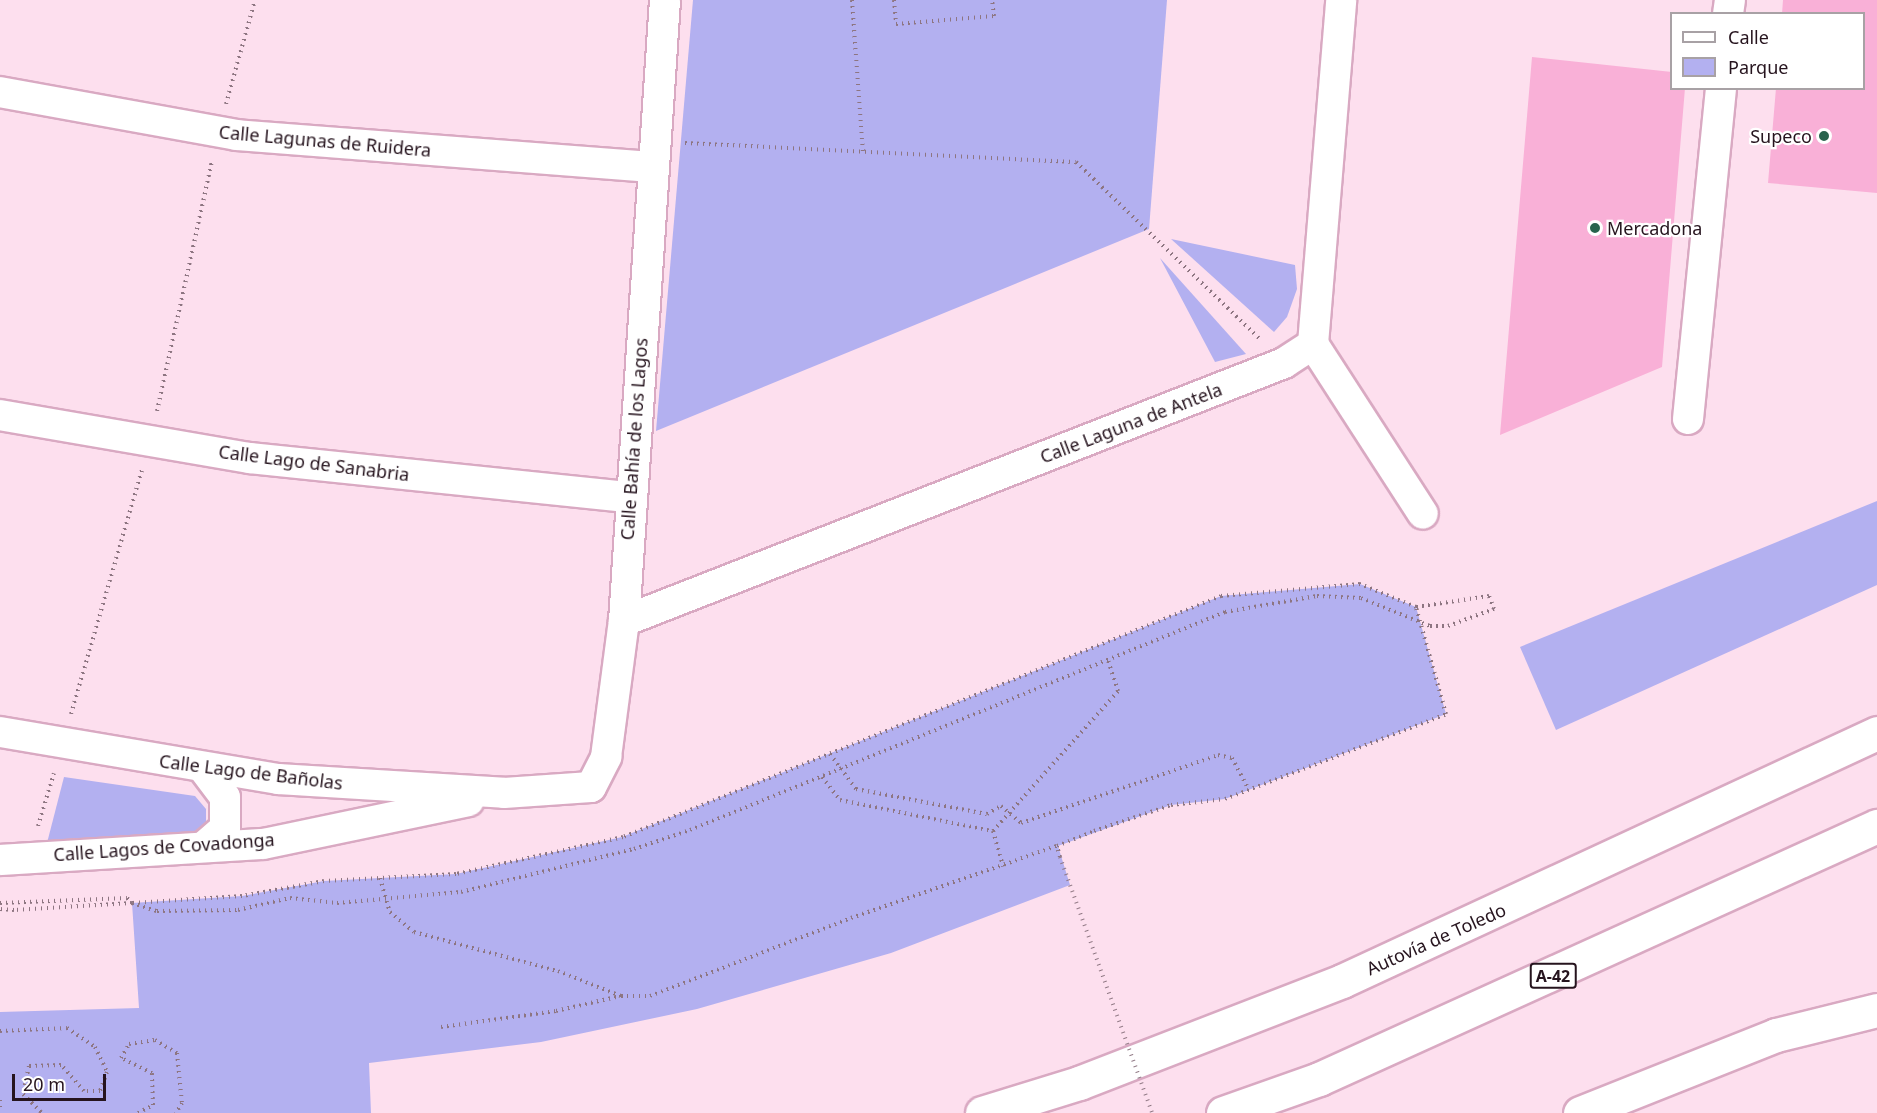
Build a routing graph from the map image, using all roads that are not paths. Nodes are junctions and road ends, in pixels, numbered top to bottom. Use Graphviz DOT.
graph roads {
  1 [pos="665,0"];
  2 [pos="1341,0"];
  3 [pos="1721,90"];
  4 [pos="0,92"];
  5 [pos="653,154"];
  6 [pos="1313,344"];
  7 [pos="0,415"];
  8 [pos="1688,418"];
  9 [pos="629,497"];
  10 [pos="1423,514"];
  11 [pos="624,621"];
  12 [pos="0,732"];
  13 [pos="1877,733"];
  14 [pos="203,768"];
  15 [pos="504,794"];
  16 [pos="1877,826"];
  17 [pos="203,847"];
  18 [pos="0,860"];
  19 [pos="1877,1010"];
  20 [pos="982,1113"];
  21 [pos="1223,1113"];
  22 [pos="1580,1113"];
  1 -- 5 [label="street, Calle Bahía de los Lagos"];
  2 -- 6 [label="street"];
  3 -- 8 [label="street"];
  4 -- 5 [label="street, Calle Lagunas de Ruidera"];
  5 -- 9 [label="street, Calle Bahía de los Lagos"];
  6 -- 10 [label="street"];
  6 -- 11 [label="street, Calle Laguna de Antela"];
  7 -- 9 [label="street, Calle Lago de Sanabria"];
  9 -- 11 [label="street, Calle Bahía de los Lagos"];
  11 -- 15 [label="street, Calle Bahía de los Lagos"];
  12 -- 14 [label="street, Calle Lago de Bañolas"];
  13 -- 20 [label="highway, Autovía de Toledo"];
  14 -- 15 [label="street, Calle Lago de Bañolas"];
  14 -- 17 [label="street"];
  15 -- 17 [label="street, Calle Lagos de Covadonga"];
  16 -- 21 [label="highway, A-42"];
  17 -- 18 [label="street, Calle Lagos de Covadonga"];
  19 -- 22 [label="highway"];
}
